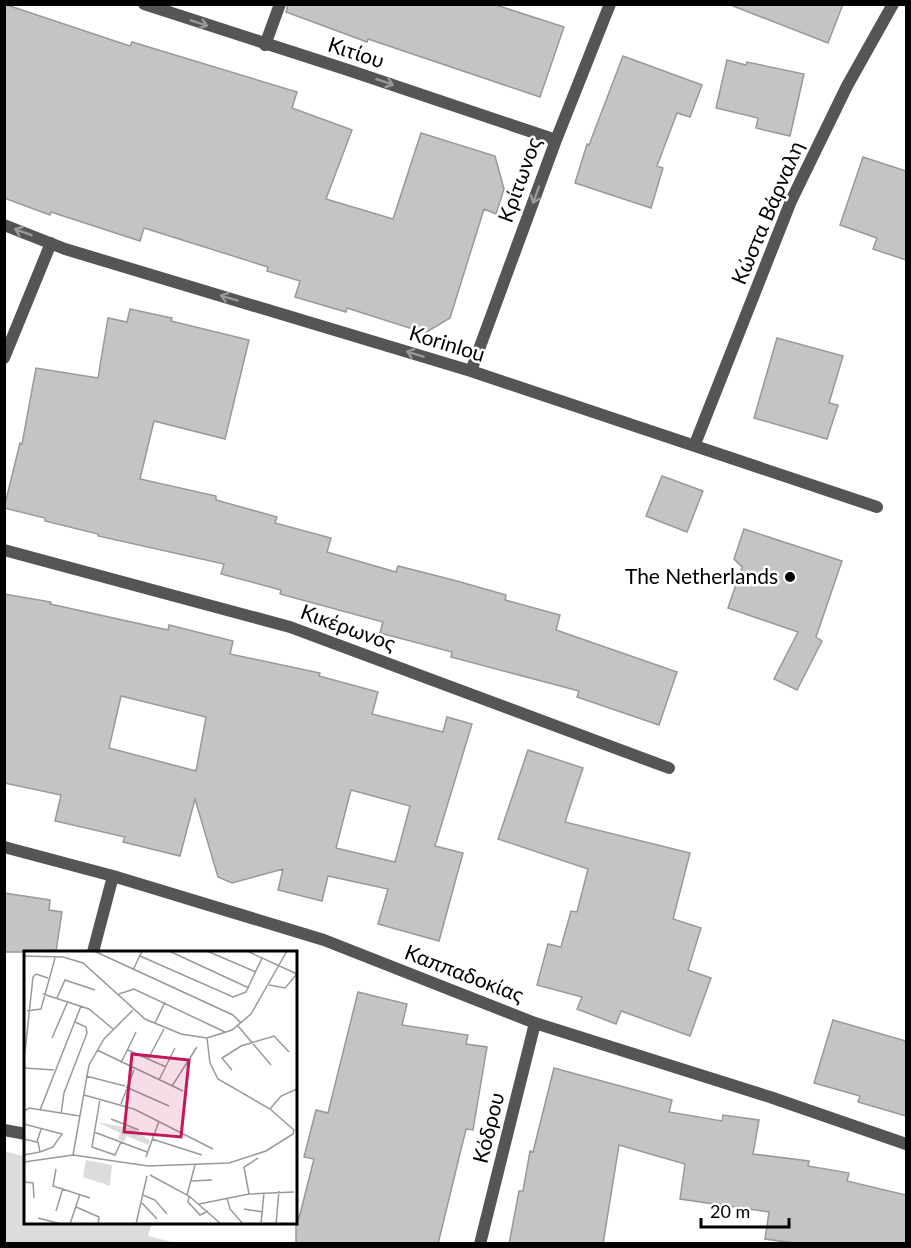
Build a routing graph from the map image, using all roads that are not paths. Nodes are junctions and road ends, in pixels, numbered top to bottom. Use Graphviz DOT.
graph roads {
  1 [pos="144,4"];
  2 [pos="280,4"];
  3 [pos="610,4"];
  4 [pos="893,4"];
  5 [pos="265,45"];
  6 [pos="556,140"];
  7 [pos="4,225"];
  8 [pos="51,243"];
  9 [pos="4,358"];
  10 [pos="471,371"];
  11 [pos="695,444"];
  12 [pos="877,507"];
  13 [pos="4,550"];
  14 [pos="669,768"];
  15 [pos="4,847"];
  16 [pos="113,876"];
  17 [pos="93,951"];
  18 [pos="536,1023"];
  19 [pos="4,1130"];
  20 [pos="24,1134"];
  21 [pos="906,1144"];
  22 [pos="480,1244"];
  1 -- 5 [label="street, Κιτίου, one-way"];
  2 -- 5 [label="street"];
  3 -- 6 [label="street, Κρίτωνος"];
  4 -- 11 [label="street, Κώστα Βάρναλη"];
  5 -- 6 [label="street, Κιτίου, one-way"];
  6 -- 10 [label="street, Κρίτωνος, one-way"];
  8 -- 7 [label="street, Korinlou, one-way"];
  8 -- 9 [label="street"];
  10 -- 8 [label="street, Korinlou, one-way"];
  10 -- 11 [label="street, Korinlou"];
  11 -- 12 [label="street, Korinlou"];
  13 -- 14 [label="street, Κικέρωνος"];
  15 -- 16 [label="street, Καππαδοκίας"];
  16 -- 17 [label="street"];
  16 -- 18 [label="street, Καππαδοκίας"];
  18 -- 21 [label="street, Καππαδοκίας"];
  18 -- 22 [label="street, Κόδρου"];
  19 -- 20 [label="street"];
}
